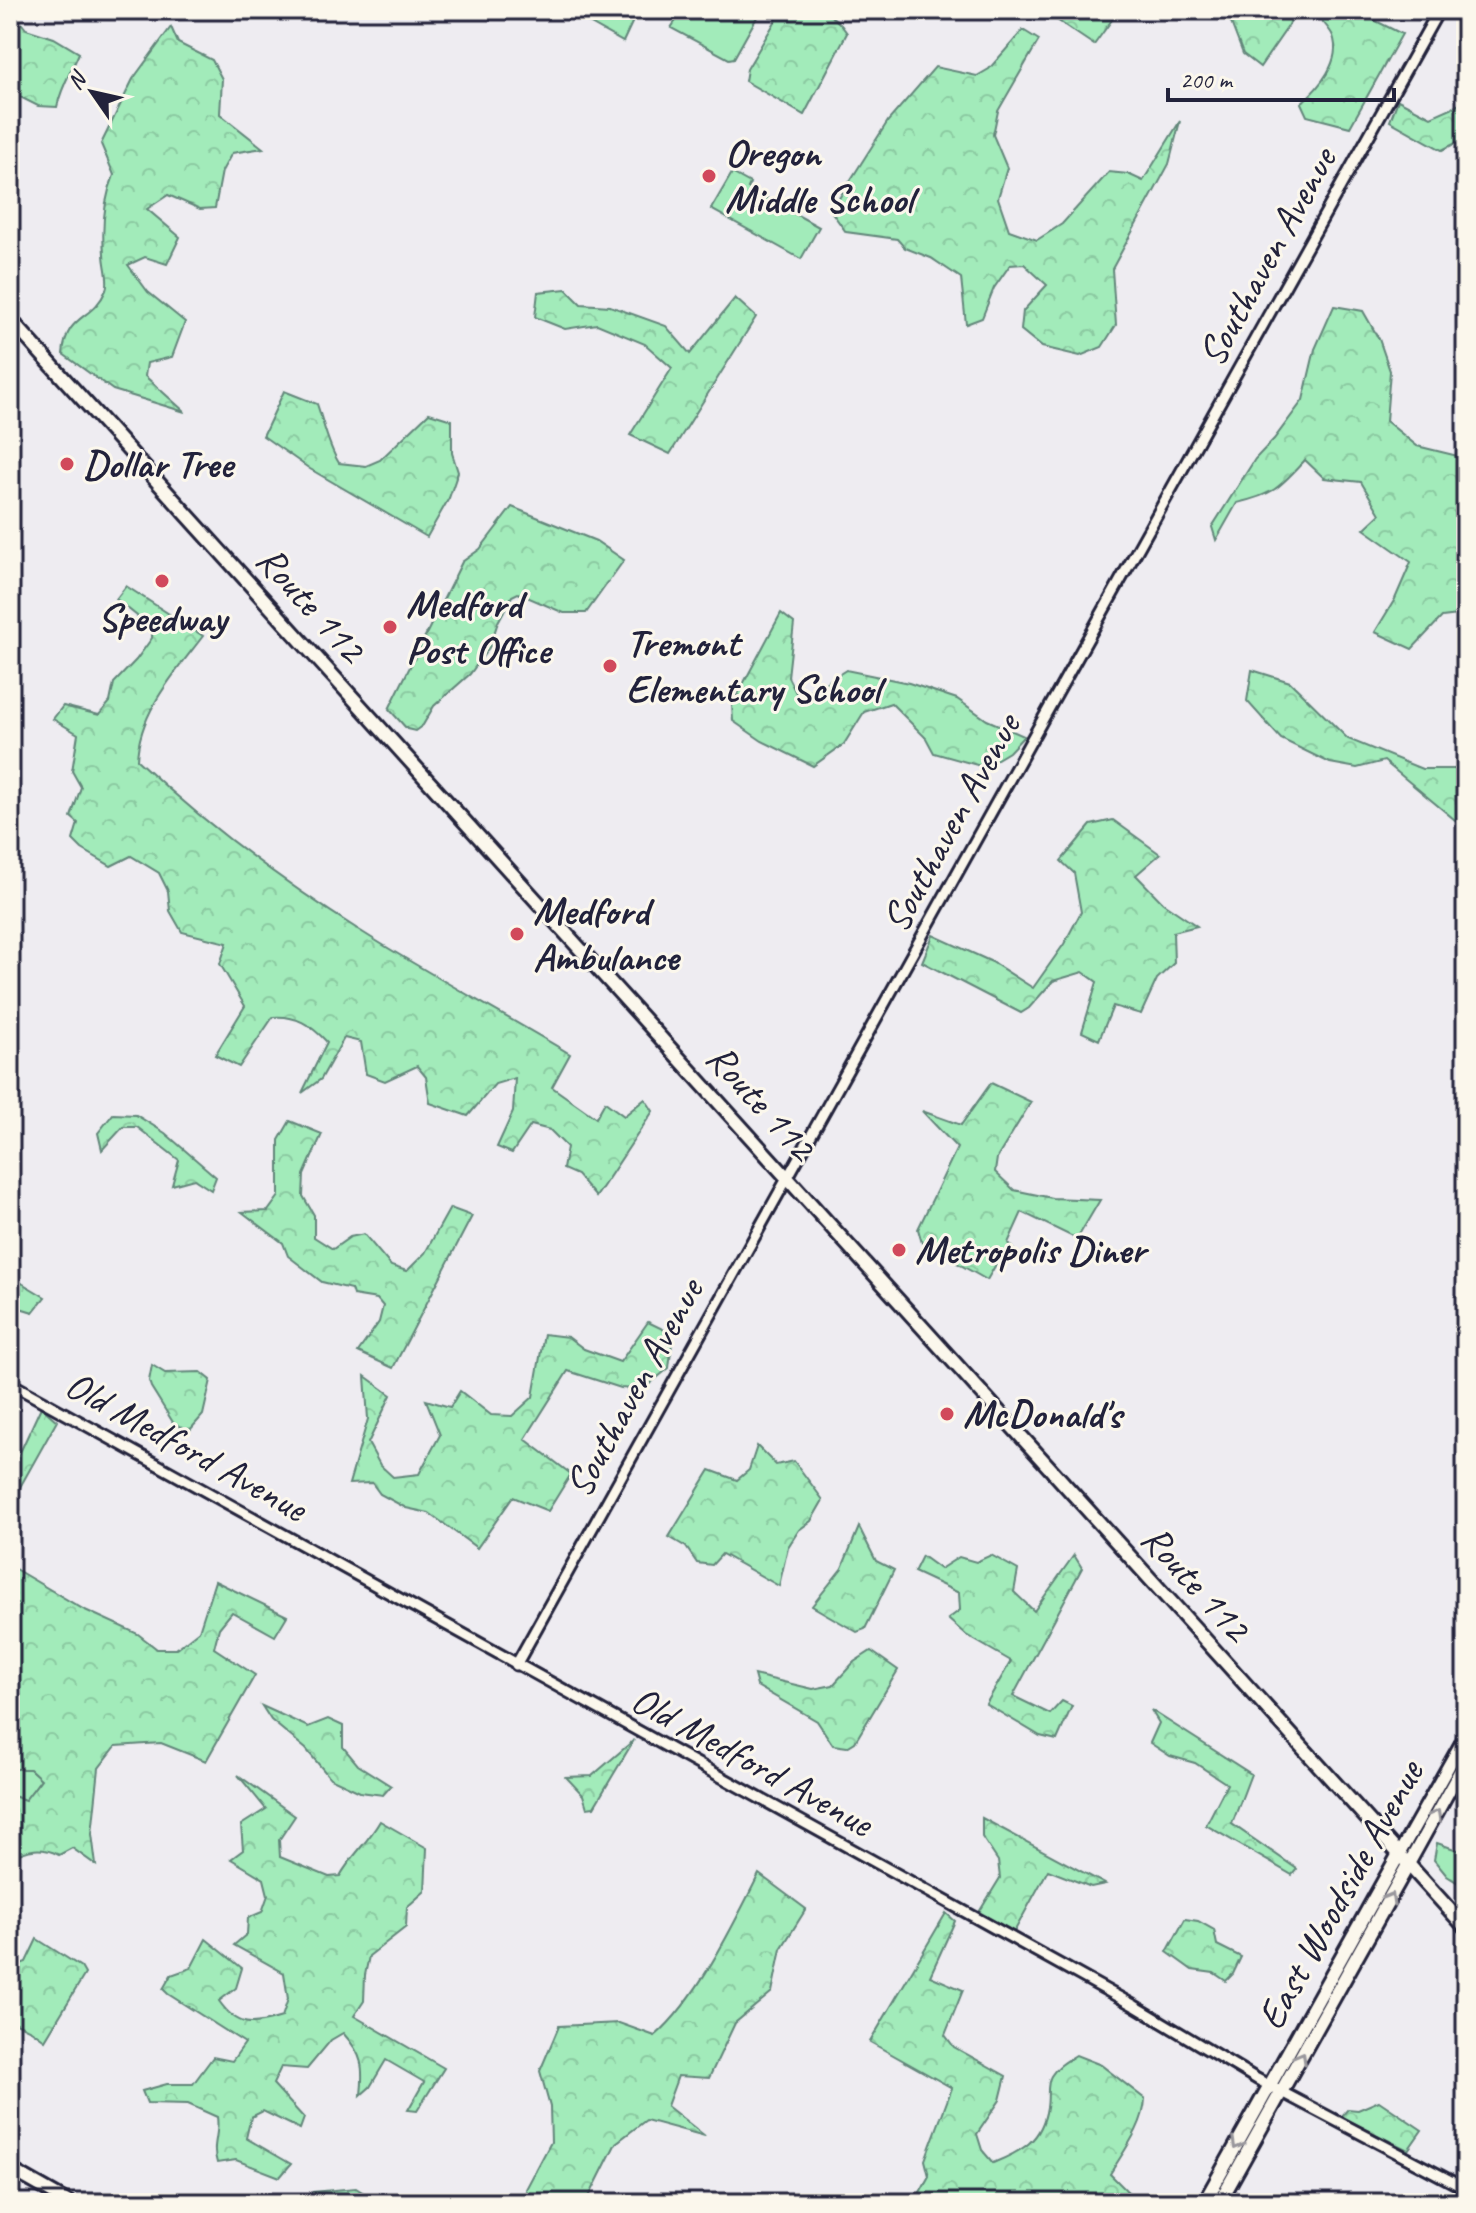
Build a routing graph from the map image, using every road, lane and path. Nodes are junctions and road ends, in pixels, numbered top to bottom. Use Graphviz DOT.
graph roads {
  1 [pos="1439,10"];
  2 [pos="10,319"];
  3 [pos="786,1176"];
  4 [pos="10,1383"];
  5 [pos="516,1665"];
  6 [pos="1466,1735"];
  7 [pos="1466,1760"];
  8 [pos="1399,1854"];
  9 [pos="1408,1865"];
  10 [pos="1466,1928"];
  11 [pos="1270,2086"];
  12 [pos="1282,2093"];
  13 [pos="10,2169"];
  14 [pos="1466,2189"];
  15 [pos="70,2203"];
  16 [pos="1204,2203"];
  17 [pos="1219,2203"];
  1 -- 3 [label="street, Southaven Avenue"];
  2 -- 3 [label="main road, Route 112"];
  3 -- 5 [label="street, Southaven Avenue"];
  3 -- 8 [label="main road, Route 112"];
  4 -- 5 [label="street, Old Medford Avenue"];
  5 -- 11 [label="street, Old Medford Avenue"];
  6 -- 8 [label="main road, East Woodside Avenue"];
  9 -- 7 [label="main road, East Woodside Avenue, one-way"];
  8 -- 9 [label="main road, Route 112"];
  8 -- 11 [label="main road, East Woodside Avenue"];
  9 -- 10 [label="main road, Route 112"];
  12 -- 9 [label="main road, East Woodside Avenue, one-way"];
  11 -- 12 [label="street, Old Medford Avenue"];
  11 -- 16 [label="main road, East Woodside Avenue, one-way"];
  12 -- 14 [label="street, Old Medford Avenue"];
  12 -- 17 [label="main road, East Woodside Avenue"];
  13 -- 15 [label="main road"];
}
